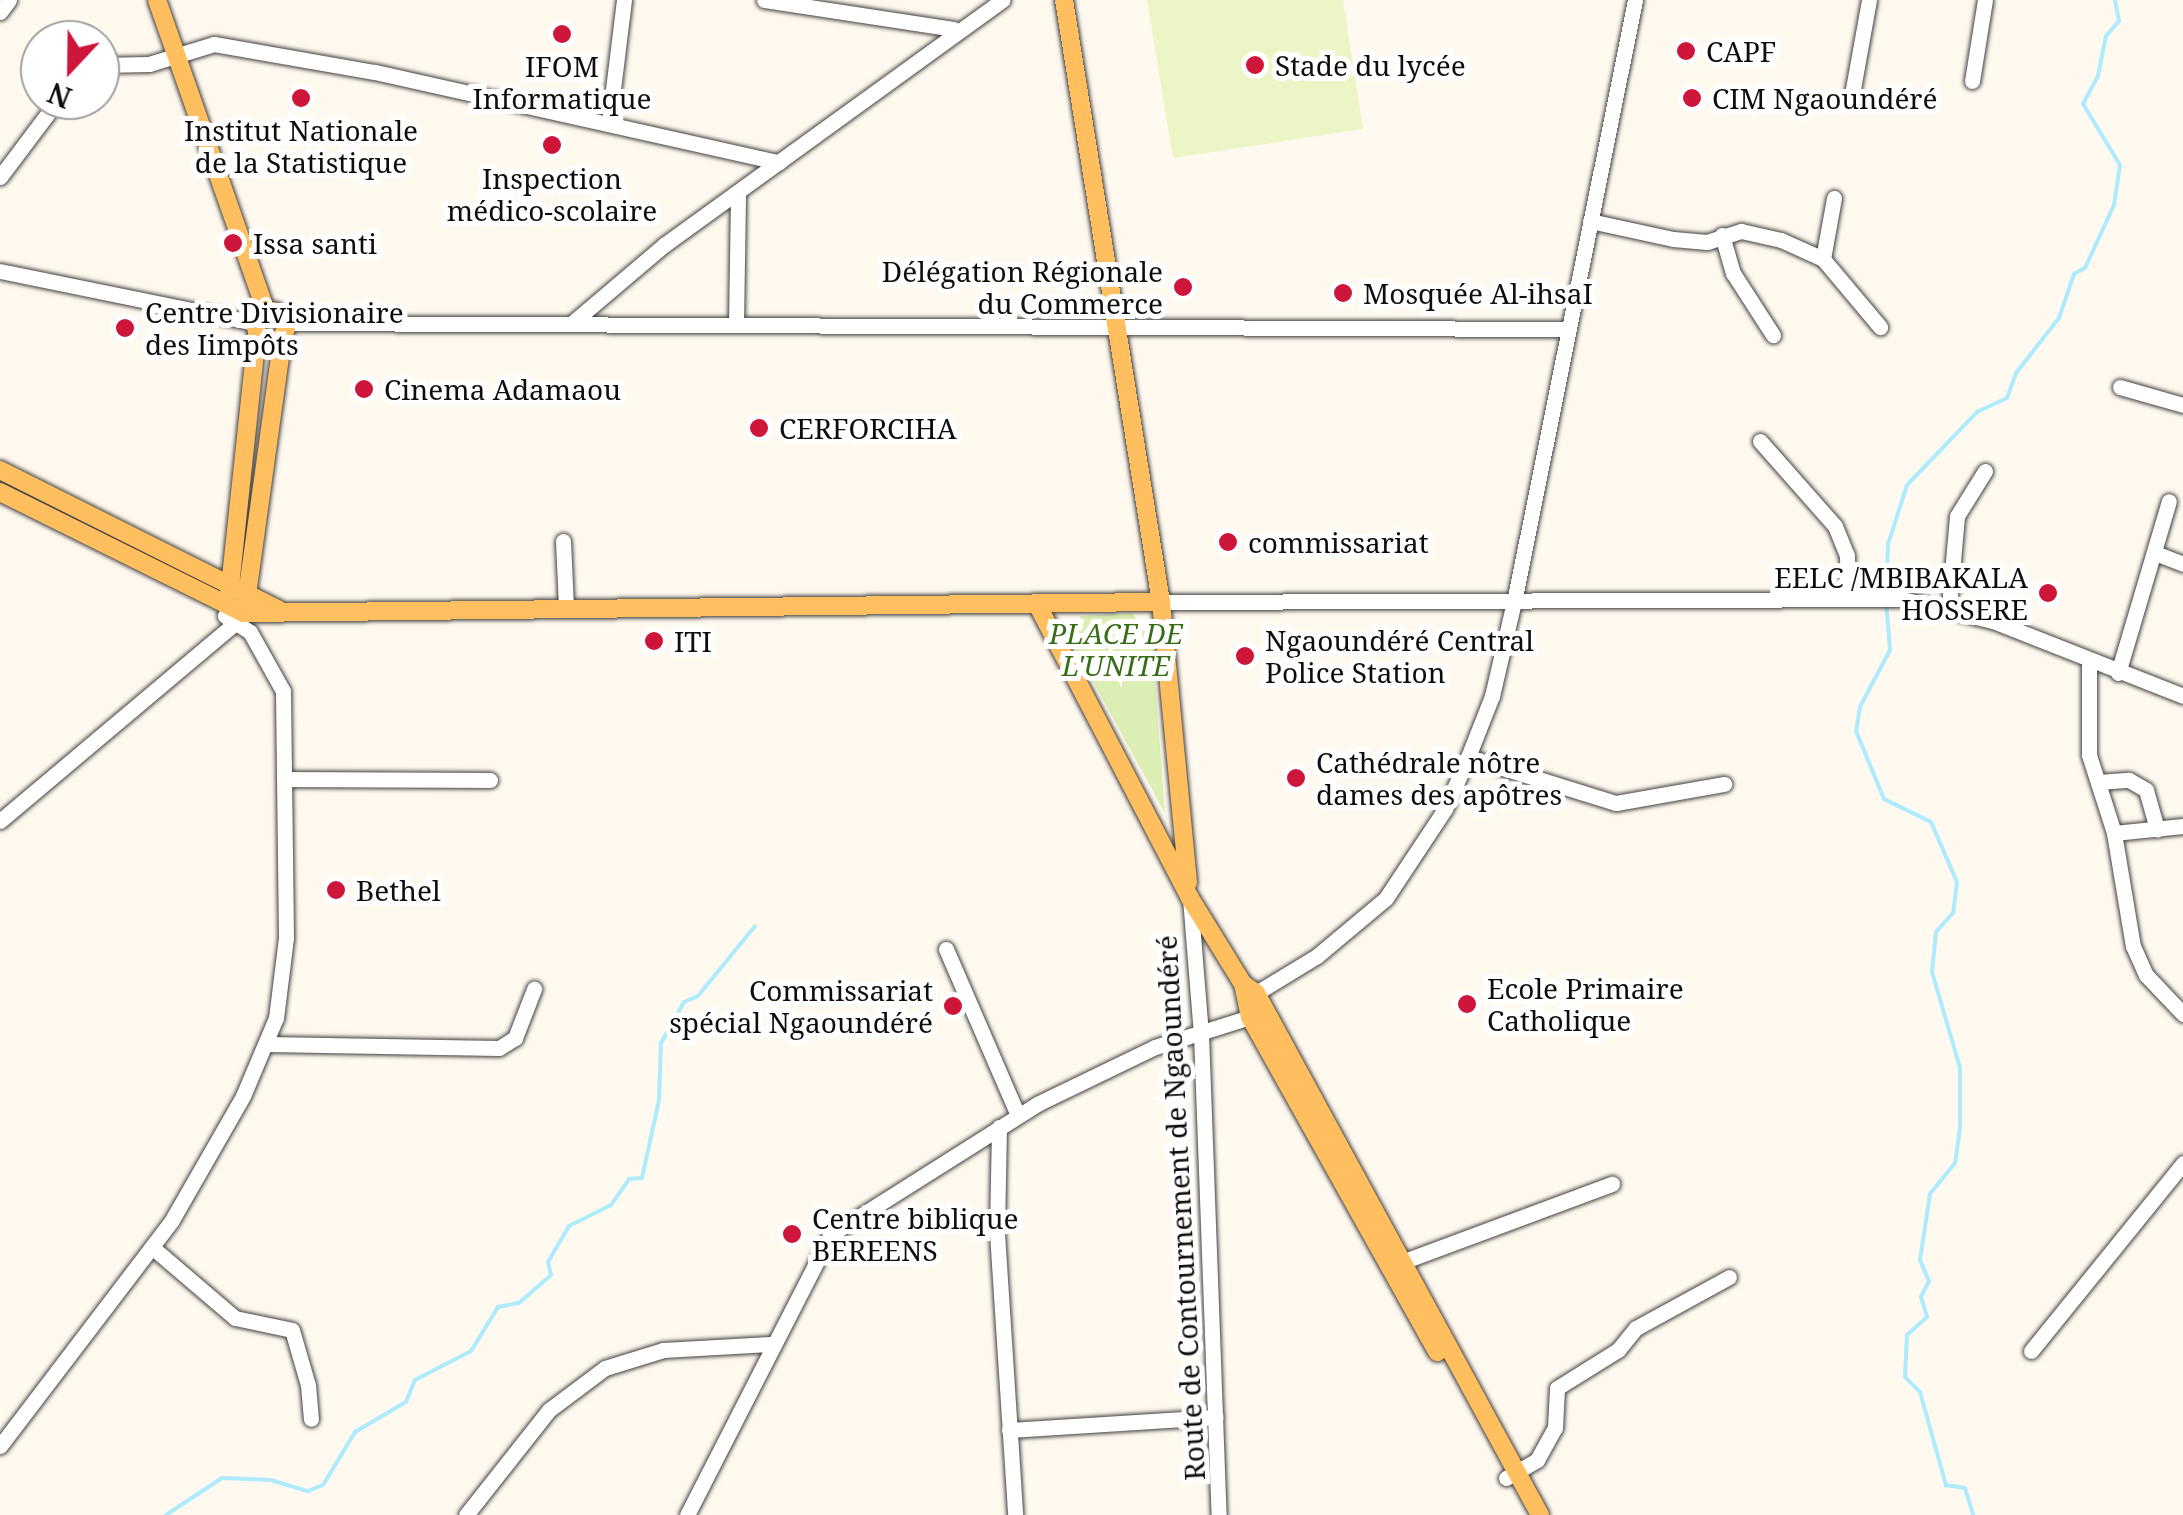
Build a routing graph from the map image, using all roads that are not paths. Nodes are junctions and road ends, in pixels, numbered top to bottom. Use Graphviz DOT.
graph roads {
  1 [pos="8,0"];
  2 [pos="157,0"];
  3 [pos="624,0"];
  4 [pos="764,0"];
  5 [pos="1003,0"];
  6 [pos="1064,0"];
  7 [pos="1635,0"];
  8 [pos="1869,0"];
  9 [pos="1985,0"];
  10 [pos="0,12"];
  11 [pos="954,29"];
  12 [pos="177,54"];
  13 [pos="120,65"];
  14 [pos="1972,81"];
  15 [pos="1851,100"];
  16 [pos="43,120"];
  17 [pos="609,122"];
  18 [pos="779,162"];
  19 [pos="0,177"];
  20 [pos="738,192"];
  21 [pos="1834,198"];
  22 [pos="1590,221"];
  23 [pos="1722,234"];
  24 [pos="1823,259"];
  25 [pos="0,272"];
  26 [pos="260,322"];
  27 [pos="572,323"];
  28 [pos="736,324"];
  29 [pos="1113,326"];
  30 [pos="1880,328"];
  31 [pos="1566,329"];
  32 [pos="284,330"];
  33 [pos="1773,334"];
  34 [pos="2120,387"];
  35 [pos="2183,405"];
  36 [pos="1760,440"];
  37 [pos="0,470"];
  38 [pos="1985,470"];
  39 [pos="241,476"];
  40 [pos="266,480"];
  41 [pos="0,492"];
  42 [pos="2169,501"];
  43 [pos="104,534"];
  44 [pos="563,542"];
  45 [pos="2155,553"];
  46 [pos="2183,564"];
  47 [pos="1515,597"];
  48 [pos="1848,598"];
  49 [pos="1161,602"];
  50 [pos="1038,604"];
  51 [pos="235,606"];
  52 [pos="566,606"];
  53 [pos="1948,606"];
  54 [pos="2089,660"];
  55 [pos="2118,673"];
  56 [pos="2183,696"];
  57 [pos="1468,757"];
  58 [pos="287,779"];
  59 [pos="490,780"];
  60 [pos="2098,782"];
  61 [pos="1724,784"];
  62 [pos="0,822"];
  63 [pos="2183,826"];
  64 [pos="2157,829"];
  65 [pos="2114,833"];
  66 [pos="1190,898"];
  67 [pos="946,949"];
  68 [pos="534,988"];
  69 [pos="1248,999"];
  70 [pos="2183,1014"];
  71 [pos="1202,1034"];
  72 [pos="266,1044"];
  73 [pos="1018,1115"];
  74 [pos="999,1127"];
  75 [pos="2183,1162"];
  76 [pos="1612,1184"];
  77 [pos="153,1248"];
  78 [pos="1396,1264"];
  79 [pos="1729,1278"];
  80 [pos="770,1344"];
  81 [pos="2031,1351"];
  82 [pos="1216,1417"];
  83 [pos="310,1419"];
  84 [pos="1009,1430"];
  85 [pos="0,1446"];
  86 [pos="1512,1475"];
  87 [pos="466,1515"];
  88 [pos="687,1515"];
  89 [pos="1015,1515"];
  90 [pos="1219,1515"];
  91 [pos="1527,1515"];
  92 [pos="1540,1515"];
  1 -- 10 [label="street"];
  2 -- 12 [label="main road"];
  3 -- 17 [label="street"];
  4 -- 11 [label="street"];
  5 -- 11 [label="street"];
  6 -- 29 [label="main road"];
  7 -- 22 [label="street"];
  8 -- 15 [label="street"];
  9 -- 14 [label="street"];
  11 -- 18 [label="street"];
  12 -- 13 [label="street"];
  12 -- 17 [label="street"];
  12 -- 26 [label="main road"];
  16 -- 19 [label="street"];
  17 -- 18 [label="street"];
  18 -- 20 [label="street"];
  20 -- 27 [label="street"];
  20 -- 28 [label="street"];
  21 -- 24 [label="street"];
  22 -- 23 [label="street"];
  22 -- 31 [label="street"];
  23 -- 24 [label="street"];
  23 -- 33 [label="street"];
  24 -- 30 [label="street"];
  25 -- 26 [label="street"];
  26 -- 32 [label="main road"];
  26 -- 32 [label="main road"];
  26 -- 39 [label="main road"];
  27 -- 28 [label="street"];
  27 -- 32 [label="street"];
  28 -- 29 [label="street"];
  29 -- 31 [label="street"];
  29 -- 49 [label="main road"];
  31 -- 47 [label="street"];
  32 -- 40 [label="main road"];
  34 -- 35 [label="street"];
  36 -- 48 [label="street"];
  37 -- 43 [label="main road"];
  38 -- 53 [label="street"];
  39 -- 40 [label="main road"];
  39 -- 51 [label="main road"];
  40 -- 51 [label="main road"];
  41 -- 43 [label="main road"];
  42 -- 45 [label="street"];
  43 -- 51 [label="main road"];
  44 -- 52 [label="street"];
  45 -- 46 [label="street"];
  45 -- 55 [label="street"];
  47 -- 48 [label="street"];
  47 -- 49 [label="street"];
  47 -- 57 [label="street"];
  48 -- 53 [label="street"];
  49 -- 50 [label="main road"];
  49 -- 66 [label="main road"];
  50 -- 52 [label="main road"];
  50 -- 66 [label="main road"];
  51 -- 52 [label="main road"];
  51 -- 58 [label="street"];
  51 -- 62 [label="street"];
  53 -- 54 [label="street"];
  54 -- 55 [label="street"];
  54 -- 60 [label="street"];
  55 -- 56 [label="street"];
  57 -- 61 [label="street"];
  57 -- 69 [label="street"];
  58 -- 59 [label="street"];
  58 -- 72 [label="street"];
  60 -- 64 [label="street"];
  60 -- 65 [label="street"];
  63 -- 64 [label="street"];
  64 -- 65 [label="street"];
  65 -- 70 [label="street"];
  66 -- 69 [label="main road"];
  66 -- 71 [label="street, Route de Contournement de Ngaoundéré"];
  67 -- 73 [label="street"];
  68 -- 72 [label="street"];
  69 -- 71 [label="street"];
  69 -- 78 [label="main road"];
  71 -- 73 [label="street"];
  71 -- 82 [label="street, Route de Contournement de Ngaoundéré"];
  72 -- 77 [label="street"];
  73 -- 74 [label="street"];
  74 -- 80 [label="street"];
  74 -- 84 [label="street"];
  75 -- 81 [label="street"];
  76 -- 78 [label="street"];
  77 -- 83 [label="street"];
  77 -- 85 [label="street"];
  78 -- 86 [label="main road"];
  79 -- 86 [label="street"];
  80 -- 87 [label="street"];
  80 -- 88 [label="street"];
  82 -- 84 [label="street"];
  82 -- 90 [label="street, Route de Contournement de Ngaoundéré"];
  84 -- 89 [label="street"];
  86 -- 91 [label="main road"];
  86 -- 92 [label="main road"];
}
